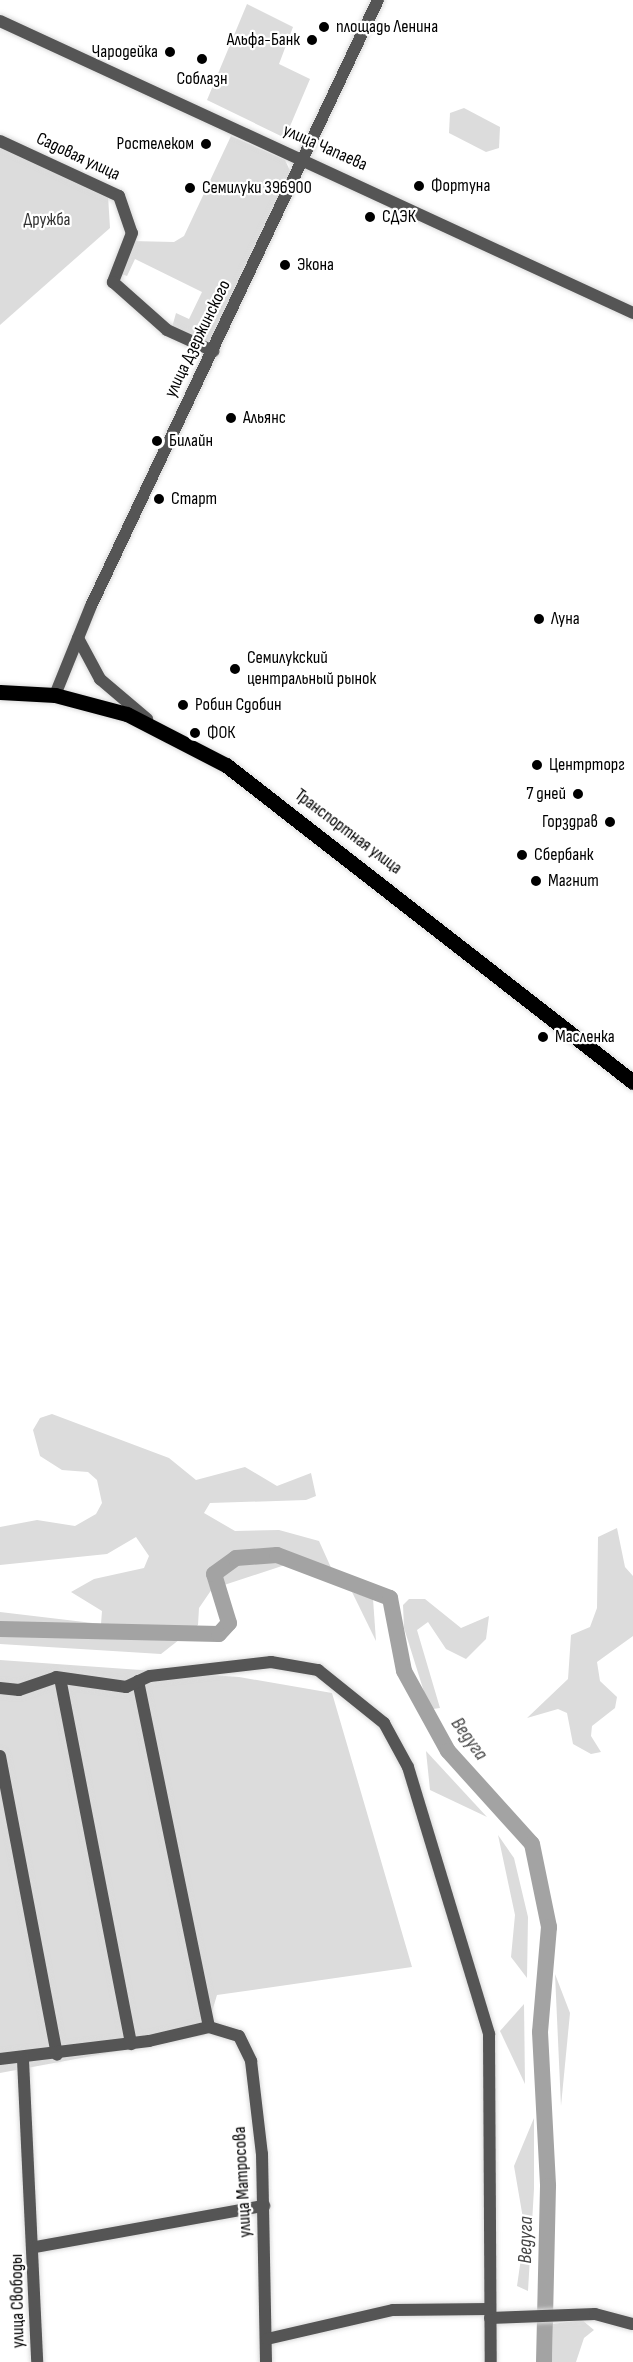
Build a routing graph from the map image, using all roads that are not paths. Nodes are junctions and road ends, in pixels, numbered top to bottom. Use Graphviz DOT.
graph roads {
  1 [pos="378,0"];
  2 [pos="0,21"];
  3 [pos="0,141"];
  4 [pos="305,158"];
  5 [pos="633,313"];
  6 [pos="213,351"];
  7 [pos="78,638"];
  8 [pos="0,692"];
  9 [pos="55,695"];
  10 [pos="158,727"];
  11 [pos="633,1082"];
  12 [pos="60,1678"];
  13 [pos="138,1682"];
  14 [pos="2,1692"];
  15 [pos="0,1756"];
  16 [pos="209,2027"];
  17 [pos="131,2044"];
  18 [pos="57,2055"];
  19 [pos="0,2059"];
  20 [pos="23,2060"];
  21 [pos="264,2206"];
  22 [pos="34,2247"];
  23 [pos="490,2314"];
  24 [pos="633,2324"];
  25 [pos="267,2339"];
  26 [pos="37,2362"];
  27 [pos="266,2362"];
  28 [pos="491,2362"];
  1 -- 4 [label="street, улица Дзержинского"];
  2 -- 4 [label="street, улица Чапаева"];
  3 -- 6 [label="street, Садовая улица"];
  4 -- 5 [label="street, улица Чапаева"];
  4 -- 6 [label="street, улица Дзержинского"];
  6 -- 7 [label="street, улица Дзержинского"];
  7 -- 9 [label="street, улица Дзержинского"];
  7 -- 10 [label="street"];
  8 -- 9 [label="main road, Транспортная улица"];
  9 -- 10 [label="main road, Транспортная улица"];
  10 -- 11 [label="main road, Транспортная улица"];
  12 -- 13 [label="street"];
  12 -- 14 [label="street"];
  12 -- 17 [label="street"];
  13 -- 16 [label="street"];
  13 -- 23 [label="street"];
  15 -- 18 [label="street"];
  16 -- 17 [label="street"];
  16 -- 21 [label="street, улица Матросова"];
  17 -- 18 [label="street"];
  18 -- 20 [label="street"];
  19 -- 20 [label="street"];
  20 -- 22 [label="street, улица Свободы"];
  21 -- 22 [label="street"];
  21 -- 25 [label="street, улица Матросова"];
  22 -- 26 [label="street, улица Свободы"];
  23 -- 24 [label="street"];
  23 -- 25 [label="street"];
  23 -- 28 [label="street"];
  25 -- 27 [label="street, улица Матросова"];
}
